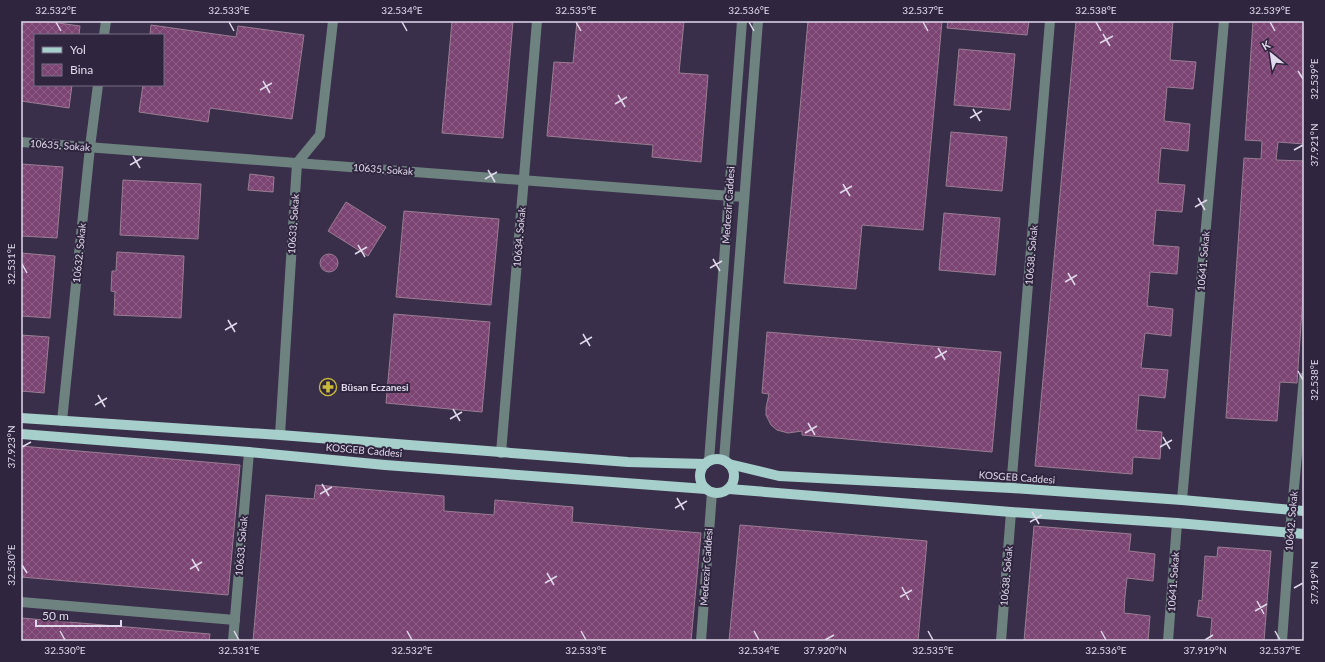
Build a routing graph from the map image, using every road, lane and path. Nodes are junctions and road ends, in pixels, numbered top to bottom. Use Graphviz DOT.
graph roads {
  1 [pos="106,21"];
  2 [pos="333,21"];
  3 [pos="537,21"];
  4 [pos="742,21"];
  5 [pos="758,21"];
  6 [pos="1050,21"];
  7 [pos="1224,21"];
  8 [pos="104,34"];
  9 [pos="98,86"];
  10 [pos="21,142"];
  11 [pos="90,147"];
  12 [pos="297,163"];
  13 [pos="524,180"];
  14 [pos="728,196"];
  15 [pos="744,197"];
  16 [pos="1304,377"];
  17 [pos="21,418"];
  18 [pos="62,421"];
  19 [pos="21,434"];
  20 [pos="280,435"];
  21 [pos="249,452"];
  22 [pos="501,452"];
  23 [pos="726,462"];
  24 [pos="707,463"];
  25 [pos="1012,488"];
  26 [pos="729,489"];
  27 [pos="709,491"];
  28 [pos="1182,500"];
  29 [pos="1292,510"];
  30 [pos="1304,511"];
  31 [pos="1011,512"];
  32 [pos="1177,523"];
  33 [pos="1290,532"];
  34 [pos="1304,534"];
  35 [pos="21,602"];
  36 [pos="235,620"];
  37 [pos="233,641"];
  38 [pos="701,641"];
  39 [pos="1001,641"];
  40 [pos="1168,641"];
  41 [pos="1282,641"];
  1 -- 8 [label="street"];
  2 -- 12 [label="street"];
  3 -- 13 [label="street, 10634. Sokak"];
  4 -- 14 [label="street, Medcezir Caddesi"];
  5 -- 15 [label="street, Medcezir Caddesi"];
  6 -- 25 [label="street, 10638. Sokak"];
  7 -- 28 [label="street, 10641. Sokak"];
  9 -- 11 [label="street, 10632. Sokak"];
  10 -- 11 [label="street, 10635. Sokak"];
  11 -- 12 [label="street, 10635. Sokak"];
  11 -- 18 [label="street, 10632. Sokak"];
  12 -- 13 [label="street, 10635. Sokak"];
  12 -- 20 [label="street, 10633. Sokak"];
  13 -- 14 [label="street, 10635. Sokak"];
  13 -- 22 [label="street, 10634. Sokak"];
  14 -- 15 [label="street, 10635. Sokak"];
  14 -- 24 [label="street, Medcezir Caddesi"];
  15 -- 23 [label="street, Medcezir Caddesi"];
  16 -- 29 [label="street, 10642. Sokak"];
  17 -- 18 [label="main road, KOSGEB Caddesi"];
  18 -- 20 [label="main road, KOSGEB Caddesi"];
  19 -- 21 [label="main road, KOSGEB Caddesi"];
  20 -- 22 [label="main road, KOSGEB Caddesi"];
  21 -- 27 [label="main road, KOSGEB Caddesi"];
  21 -- 36 [label="street, 10633. Sokak"];
  22 -- 24 [label="main road, KOSGEB Caddesi"];
  23 -- 24 [label="main road"];
  23 -- 25 [label="main road, KOSGEB Caddesi"];
  23 -- 26 [label="main road"];
  24 -- 27 [label="main road"];
  25 -- 28 [label="main road, KOSGEB Caddesi"];
  26 -- 27 [label="main road"];
  26 -- 31 [label="main road"];
  27 -- 38 [label="street, Medcezir Caddesi"];
  28 -- 29 [label="main road, KOSGEB Caddesi"];
  29 -- 30 [label="main road, KOSGEB Caddesi"];
  29 -- 33 [label="street, 10642. Sokak"];
  31 -- 32 [label="main road"];
  31 -- 39 [label="street, 10638. Sokak"];
  32 -- 33 [label="main road"];
  32 -- 40 [label="street, 10641. Sokak"];
  33 -- 34 [label="main road"];
  33 -- 41 [label="street, 10642. Sokak"];
  35 -- 36 [label="street"];
  36 -- 37 [label="street, 10633. Sokak"];
}
